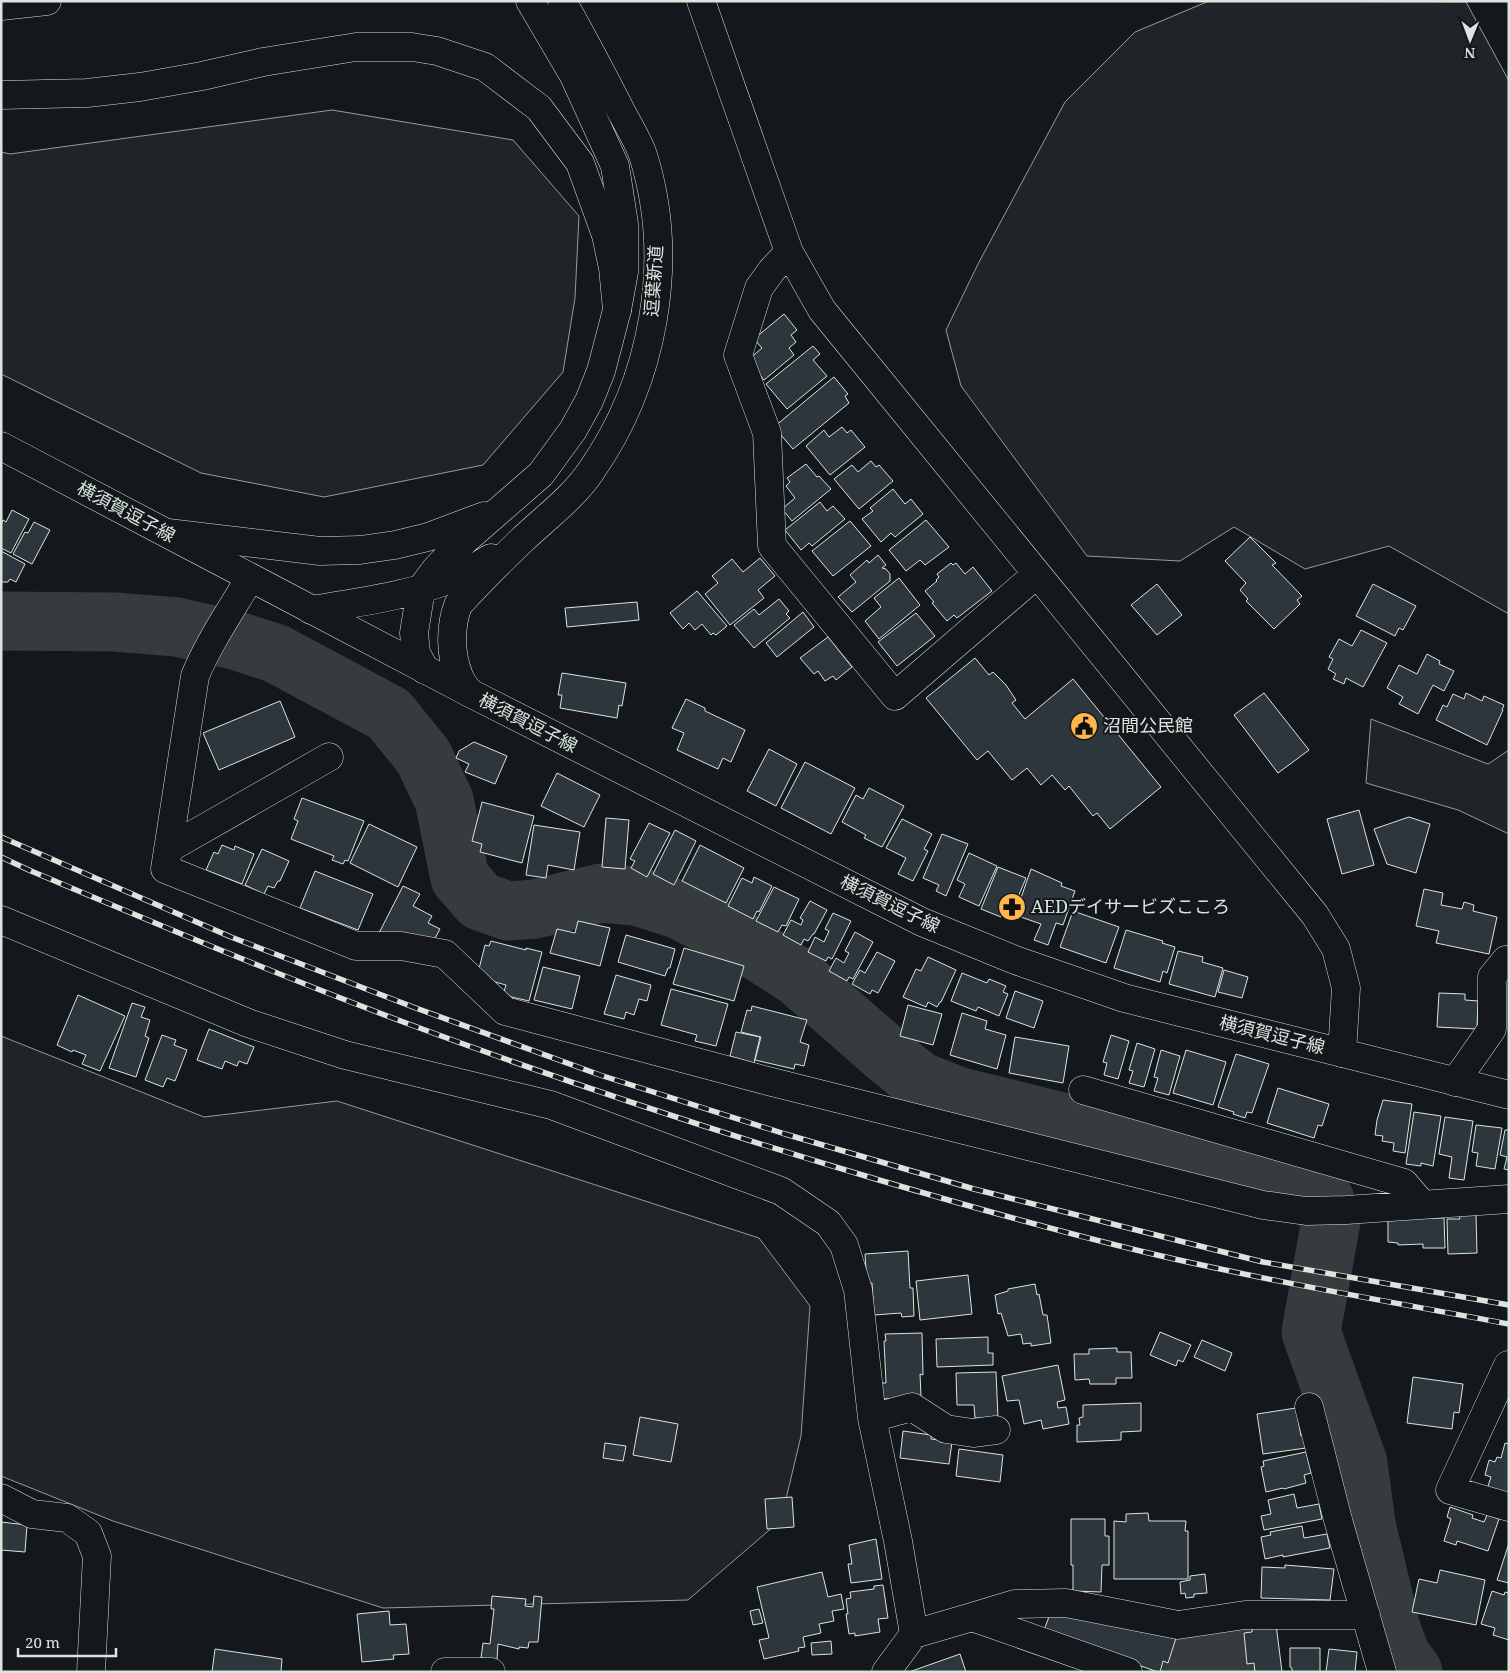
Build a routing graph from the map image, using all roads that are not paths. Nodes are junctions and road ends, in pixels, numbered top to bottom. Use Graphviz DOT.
graph roads {
  1 [pos="47,1"];
  2 [pos="530,1"];
  3 [pos="562,1"];
  4 [pos="701,1"];
  5 [pos="1,6"];
  6 [pos="1,95"];
  7 [pos="789,252"];
  8 [pos="617,310"];
  9 [pos="1,446"];
  10 [pos="497,512"];
  11 [pos="164,533"];
  12 [pos="521,541"];
  13 [pos="1037,574"];
  14 [pos="250,578"];
  15 [pos="421,589"];
  16 [pos="311,610"];
  17 [pos="425,670"];
  18 [pos="470,693"];
  19 [pos="329,758"];
  20 [pos="168,850"];
  21 [pos="1,920"];
  22 [pos="1506,960"];
  23 [pos="1342,1053"];
  24 [pos="1455,1082"];
  25 [pos="1082,1090"];
  26 [pos="1509,1095"];
  27 [pos="1509,1199"];
  28 [pos="1422,1204"];
  29 [pos="1508,1365"];
  30 [pos="1309,1407"];
  31 [pos="872,1418"];
  32 [pos="996,1430"];
  33 [pos="1,1498"];
  34 [pos="1509,1507"];
  35 [pos="1366,1615"];
  36 [pos="972,1617"];
  37 [pos="914,1634"];
  38 [pos="91,1672"];
  39 [pos="445,1672"];
  40 [pos="491,1672"];
  41 [pos="886,1672"];
  42 [pos="1128,1672"];
  43 [pos="1382,1672"];
  1 -- 5 [label="main road"];
  2 -- 8 [label="main road, 逗葉新道"];
  3 -- 12 [label="main road, 逗葉新道"];
  4 -- 7 [label="main road"];
  6 -- 8 [label="main road"];
  7 -- 13 [label="main road"];
  7 -- 13 [label="main road"];
  8 -- 10 [label="main road, 逗葉新道"];
  9 -- 11 [label="main road, 横須賀逗子線"];
  10 -- 11 [label="main road"];
  10 -- 15 [label="main road, 逗葉新道"];
  11 -- 14 [label="main road, 横須賀逗子線"];
  12 -- 15 [label="main road"];
  12 -- 18 [label="main road"];
  13 -- 23 [label="main road"];
  14 -- 16 [label="main road, 横須賀逗子線"];
  14 -- 20 [label="main road"];
  15 -- 16 [label="main road"];
  15 -- 17 [label="main road"];
  16 -- 17 [label="main road, 横須賀逗子線"];
  17 -- 18 [label="main road, 横須賀逗子線"];
  18 -- 23 [label="main road, 横須賀逗子線"];
  19 -- 20 [label="main road"];
  20 -- 28 [label="main road"];
  21 -- 31 [label="main road"];
  22 -- 24 [label="main road"];
  23 -- 24 [label="main road, 横須賀逗子線"];
  24 -- 26 [label="main road, 横須賀逗子線"];
  25 -- 28 [label="main road"];
  27 -- 28 [label="main road"];
  29 -- 34 [label="main road"];
  30 -- 35 [label="main road"];
  31 -- 32 [label="main road"];
  31 -- 37 [label="main road"];
  33 -- 38 [label="main road"];
  35 -- 36 [label="main road"];
  35 -- 43 [label="main road"];
  36 -- 37 [label="main road"];
  36 -- 42 [label="main road"];
  37 -- 41 [label="main road"];
  39 -- 40 [label="main road"];
}
